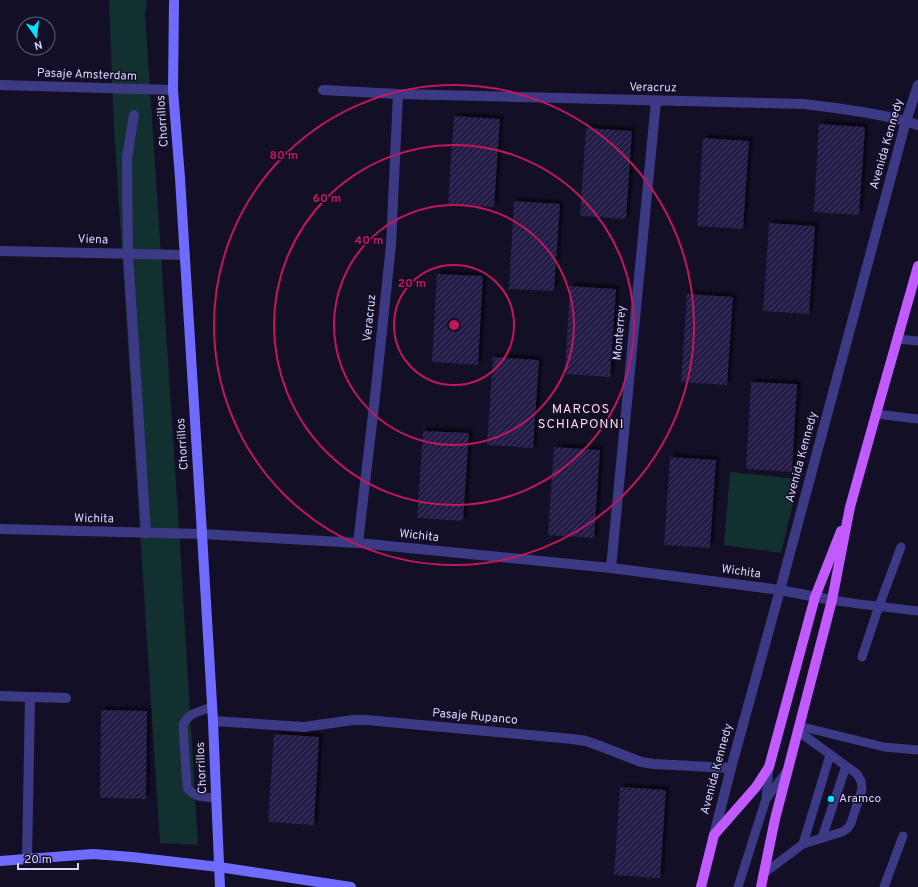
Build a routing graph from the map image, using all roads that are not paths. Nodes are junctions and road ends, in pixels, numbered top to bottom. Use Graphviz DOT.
graph roads {
  1 [pos="174,0"];
  2 [pos="0,85"];
  3 [pos="918,85"];
  4 [pos="173,90"];
  5 [pos="323,90"];
  6 [pos="398,94"];
  7 [pos="656,101"];
  8 [pos="134,115"];
  9 [pos="906,121"];
  10 [pos="918,125"];
  11 [pos="0,250"];
  12 [pos="128,254"];
  13 [pos="185,255"];
  14 [pos="918,266"];
  15 [pos="897,339"];
  16 [pos="918,341"];
  17 [pos="876,414"];
  18 [pos="918,418"];
  19 [pos="850,507"];
  20 [pos="0,529"];
  21 [pos="146,533"];
  22 [pos="202,534"];
  23 [pos="358,544"];
  24 [pos="901,547"];
  25 [pos="611,568"];
  26 [pos="780,590"];
  27 [pos="815,597"];
  28 [pos="832,600"];
  29 [pos="879,606"];
  30 [pos="918,611"];
  31 [pos="862,657"];
  32 [pos="0,696"];
  33 [pos="30,697"];
  34 [pos="66,698"];
  35 [pos="212,707"];
  36 [pos="213,721"];
  37 [pos="799,729"];
  38 [pos="918,750"];
  39 [pos="830,755"];
  40 [pos="846,766"];
  41 [pos="769,767"];
  42 [pos="730,768"];
  43 [pos="789,768"];
  44 [pos="216,798"];
  45 [pos="766,799"];
  46 [pos="714,835"];
  47 [pos="903,836"];
  48 [pos="822,838"];
  49 [pos="803,844"];
  50 [pos="27,859"];
  51 [pos="0,861"];
  52 [pos="219,867"];
  53 [pos="763,882"];
  54 [pos="220,887"];
  55 [pos="351,887"];
  56 [pos="701,887"];
  57 [pos="738,887"];
  58 [pos="884,887"];
  1 -- 4 [label="street, Chorrillos"];
  2 -- 4 [label="street, Pasaje Amsterdam"];
  3 -- 9 [label="street, Avenida Kennedy"];
  4 -- 13 [label="street, Chorrillos"];
  5 -- 6 [label="street, Veracruz"];
  6 -- 7 [label="street, Veracruz"];
  6 -- 23 [label="street, Veracruz"];
  7 -- 9 [label="street, Veracruz"];
  7 -- 25 [label="street, Monterrey"];
  8 -- 12 [label="street"];
  9 -- 10 [label="street, Veracruz"];
  9 -- 26 [label="street, Avenida Kennedy"];
  11 -- 12 [label="street, Viena"];
  12 -- 13 [label="street, Viena"];
  12 -- 21 [label="street"];
  13 -- 22 [label="street, Chorrillos"];
  14 -- 15 [label="main road, Avenida Kennedy"];
  15 -- 16 [label="lane"];
  15 -- 17 [label="main road, Avenida Kennedy"];
  17 -- 18 [label="lane"];
  17 -- 19 [label="main road, Avenida Kennedy"];
  19 -- 27 [label="main road, Avenida Kennedy"];
  19 -- 28 [label="main road, Avenida Kennedy"];
  20 -- 21 [label="street, Wichita"];
  21 -- 22 [label="street, Wichita"];
  22 -- 23 [label="street, Wichita"];
  22 -- 35 [label="street, Chorrillos"];
  23 -- 25 [label="street, Wichita"];
  24 -- 29 [label="lane"];
  25 -- 26 [label="street, Wichita"];
  26 -- 27 [label="street, Wichita"];
  26 -- 42 [label="street, Avenida Kennedy"];
  27 -- 28 [label="street, Wichita"];
  27 -- 41 [label="main road, Avenida Kennedy"];
  28 -- 29 [label="lane"];
  28 -- 37 [label="main road, Avenida Kennedy"];
  29 -- 30 [label="lane"];
  29 -- 31 [label="lane"];
  32 -- 33 [label="street"];
  33 -- 34 [label="street"];
  33 -- 50 [label="street"];
  35 -- 36 [label="street, Chorrillos"];
  35 -- 44 [label="lane"];
  36 -- 42 [label="street, Pasaje Rupanco"];
  36 -- 44 [label="street, Chorrillos"];
  37 -- 38 [label="lane"];
  37 -- 39 [label="lane"];
  37 -- 43 [label="main road, Avenida Kennedy"];
  39 -- 40 [label="lane"];
  39 -- 49 [label="lane"];
  40 -- 48 [label="lane"];
  40 -- 48 [label="lane"];
  41 -- 45 [label="lane, Avenida Kennedy"];
  41 -- 46 [label="main road, Avenida Kennedy"];
  42 -- 46 [label="street, Avenida Kennedy"];
  43 -- 45 [label="lane, Avenida Kennedy"];
  43 -- 53 [label="main road, Avenida Kennedy"];
  44 -- 52 [label="street, Chorrillos"];
  45 -- 57 [label="lane"];
  46 -- 56 [label="main road, Avenida Kennedy"];
  47 -- 58 [label="lane"];
  48 -- 49 [label="lane"];
  49 -- 53 [label="lane"];
  50 -- 51 [label="street"];
  50 -- 52 [label="street"];
  52 -- 54 [label="street, Chorrillos"];
  52 -- 55 [label="street"];
}
